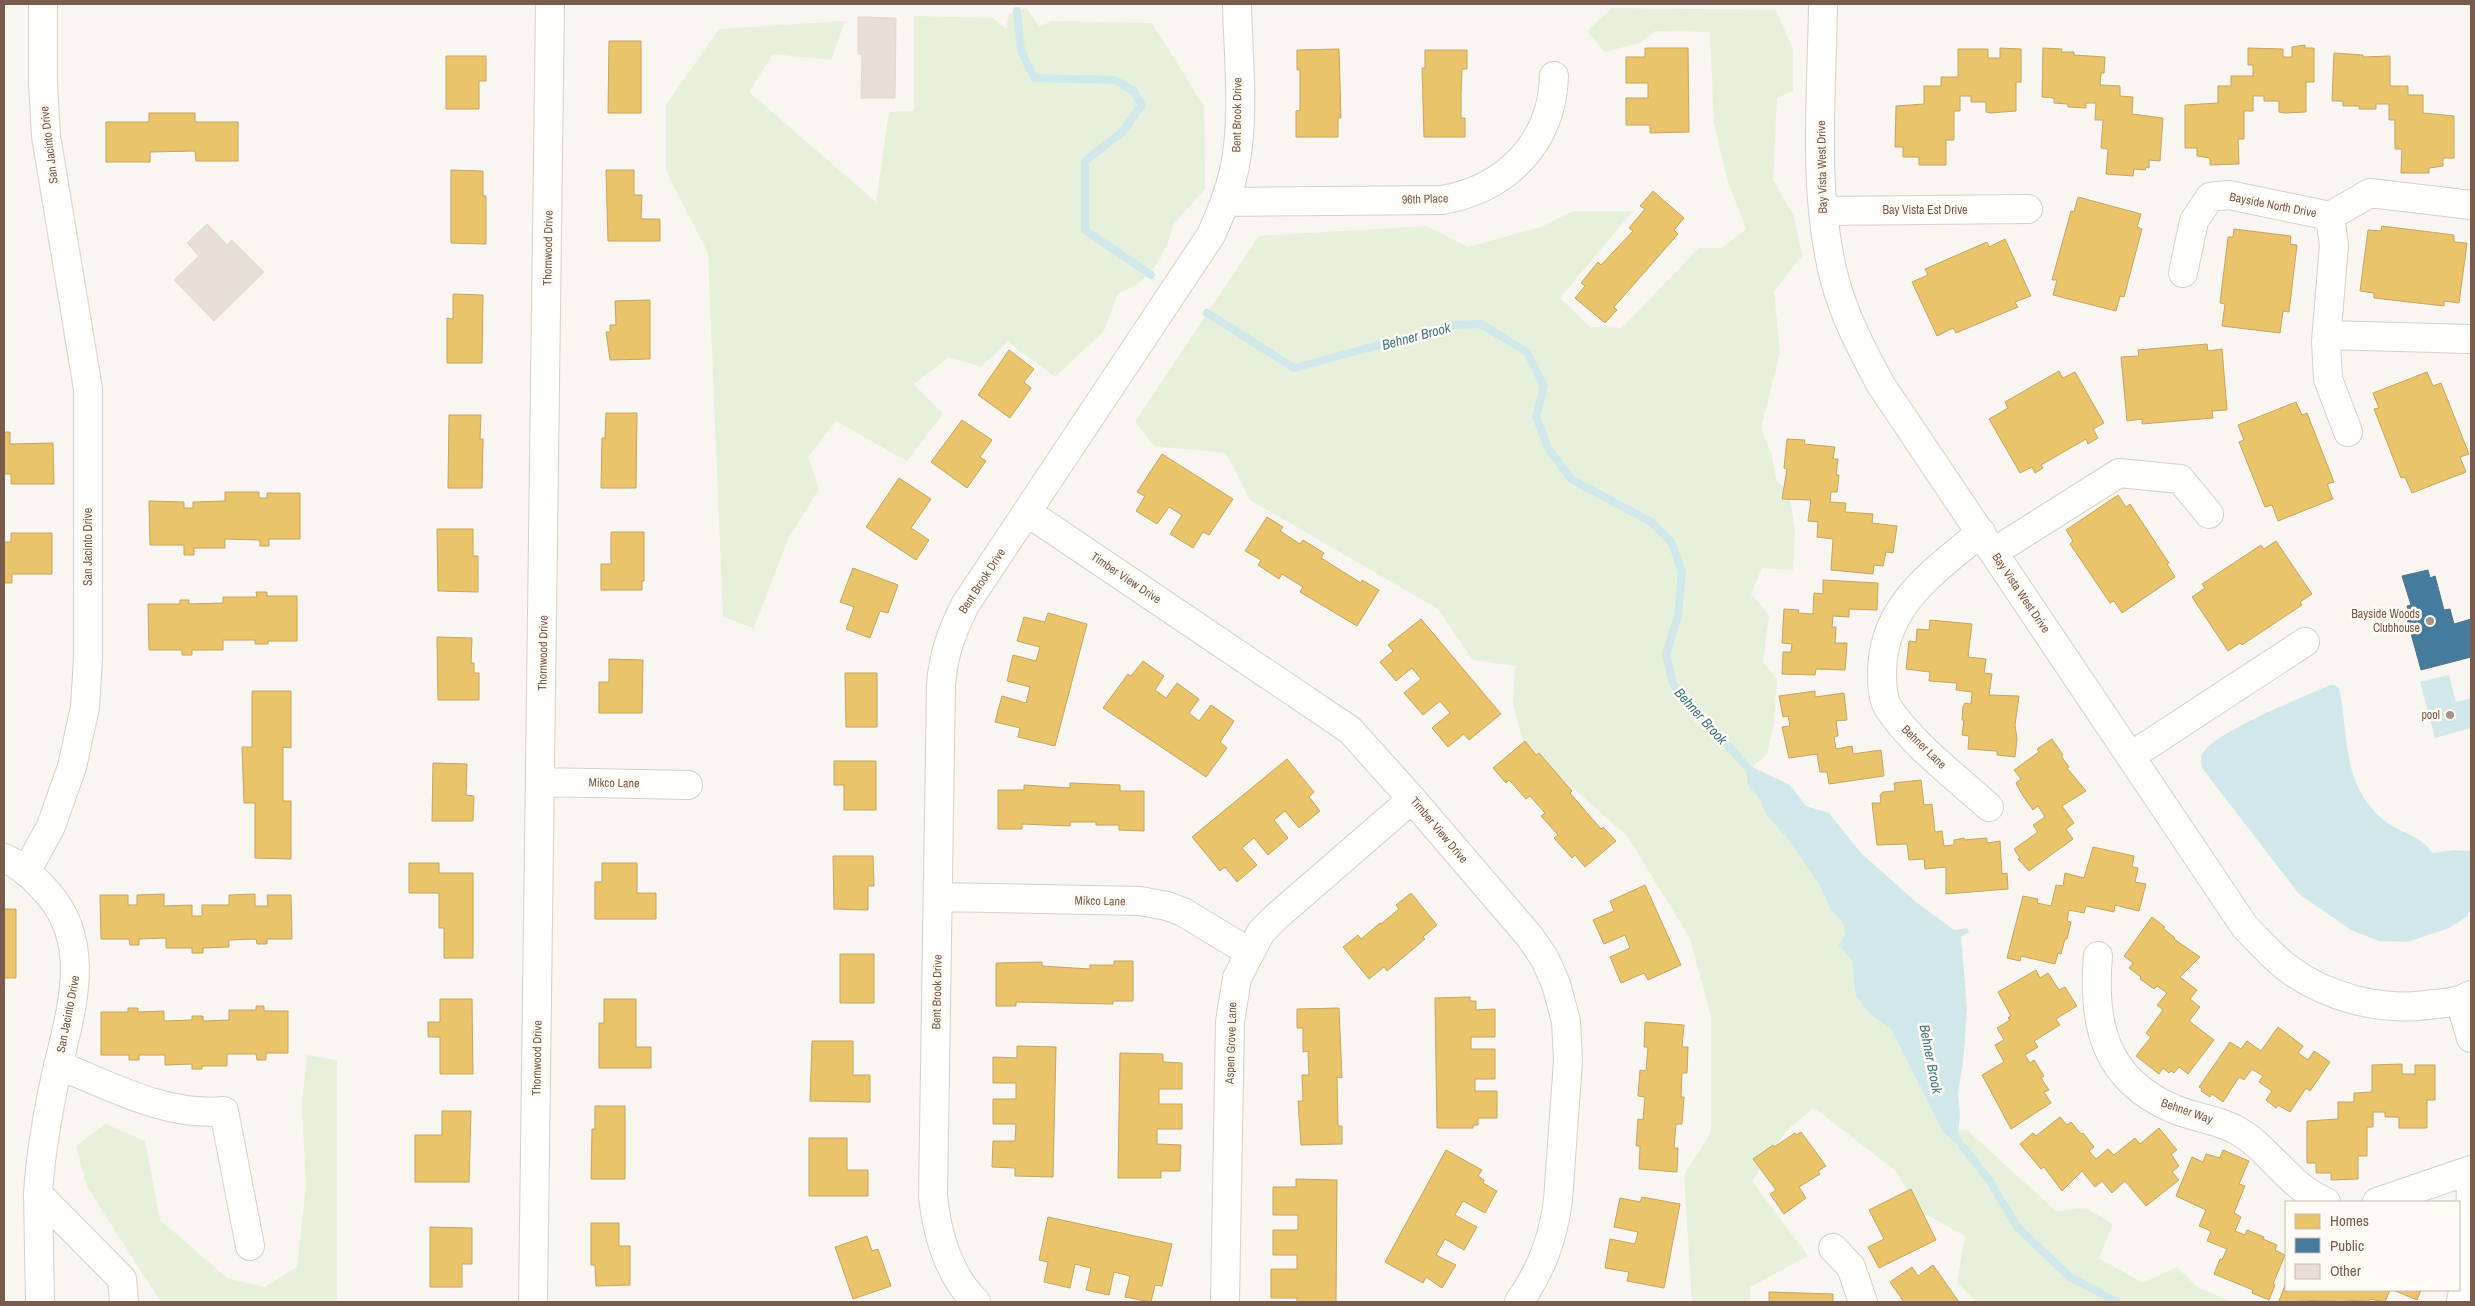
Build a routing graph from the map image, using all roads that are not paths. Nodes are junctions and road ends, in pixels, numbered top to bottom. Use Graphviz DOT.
graph roads {
  1 [pos="43,4"];
  2 [pos="550,4"];
  3 [pos="1237,4"];
  4 [pos="1823,4"];
  5 [pos="1554,76"];
  6 [pos="1225,202"];
  7 [pos="2471,205"];
  8 [pos="2028,209"];
  9 [pos="1823,211"];
  10 [pos="2330,216"];
  11 [pos="2183,273"];
  12 [pos="2327,335"];
  13 [pos="2469,339"];
  14 [pos="2348,432"];
  15 [pos="1027,512"];
  16 [pos="2209,514"];
  17 [pos="1987,542"];
  18 [pos="2305,642"];
  19 [pos="2130,756"];
  20 [pos="541,782"];
  21 [pos="688,785"];
  22 [pos="1412,799"];
  23 [pos="1989,807"];
  24 [pos="15,865"];
  25 [pos="938,898"];
  26 [pos="1249,952"];
  27 [pos="2098,956"];
  28 [pos="2466,998"];
  29 [pos="2471,1038"];
  30 [pos="58,1065"];
  31 [pos="2471,1170"];
  32 [pos="2471,1184"];
  33 [pos="38,1194"];
  34 [pos="2324,1201"];
  35 [pos="2380,1201"];
  36 [pos="250,1246"];
  37 [pos="1833,1248"];
  38 [pos="40,1302"];
  39 [pos="124,1302"];
  40 [pos="533,1302"];
  41 [pos="976,1302"];
  42 [pos="1225,1302"];
  43 [pos="1518,1302"];
  44 [pos="1863,1302"];
  45 [pos="2461,1302"];
  1 -- 24 [label="street, San Jacinto Drive"];
  2 -- 20 [label="street, Thornwood Drive"];
  3 -- 6 [label="street, Bent Brook Drive"];
  4 -- 9 [label="street, Bay Vista West Drive"];
  5 -- 6 [label="street, 96th Place"];
  6 -- 15 [label="street, Bent Brook Drive"];
  7 -- 10 [label="street, Bayside North Drive"];
  8 -- 9 [label="street, Bay Vista Est Drive"];
  9 -- 17 [label="street, Bay Vista West Drive"];
  10 -- 11 [label="street, Bayside North Drive"];
  10 -- 12 [label="street"];
  12 -- 13 [label="street"];
  12 -- 14 [label="street"];
  15 -- 22 [label="street, Timber View Drive"];
  15 -- 25 [label="street, Bent Brook Drive"];
  16 -- 17 [label="street, Behner Lane"];
  17 -- 19 [label="street, Bay Vista West Drive"];
  17 -- 23 [label="street, Behner Lane"];
  18 -- 19 [label="street"];
  19 -- 28 [label="street, Bay Vista West Drive"];
  20 -- 21 [label="street, Mikco Lane"];
  20 -- 40 [label="street, Thornwood Drive"];
  22 -- 26 [label="street, Aspen Grove Lane"];
  22 -- 43 [label="street, Timber View Drive"];
  24 -- 30 [label="street, San Jacinto Drive"];
  25 -- 26 [label="street, Mikco Lane"];
  25 -- 41 [label="street, Bent Brook Drive"];
  26 -- 42 [label="street, Aspen Grove Lane"];
  27 -- 34 [label="street, Behner Way"];
  28 -- 29 [label="street"];
  30 -- 33 [label="street, San Jacinto Drive"];
  30 -- 36 [label="street, San Jacinto Drive"];
  31 -- 35 [label="street"];
  32 -- 45 [label="street"];
  33 -- 38 [label="street, San Jacinto Drive"];
  33 -- 39 [label="street"];
  37 -- 44 [label="street"];
}
